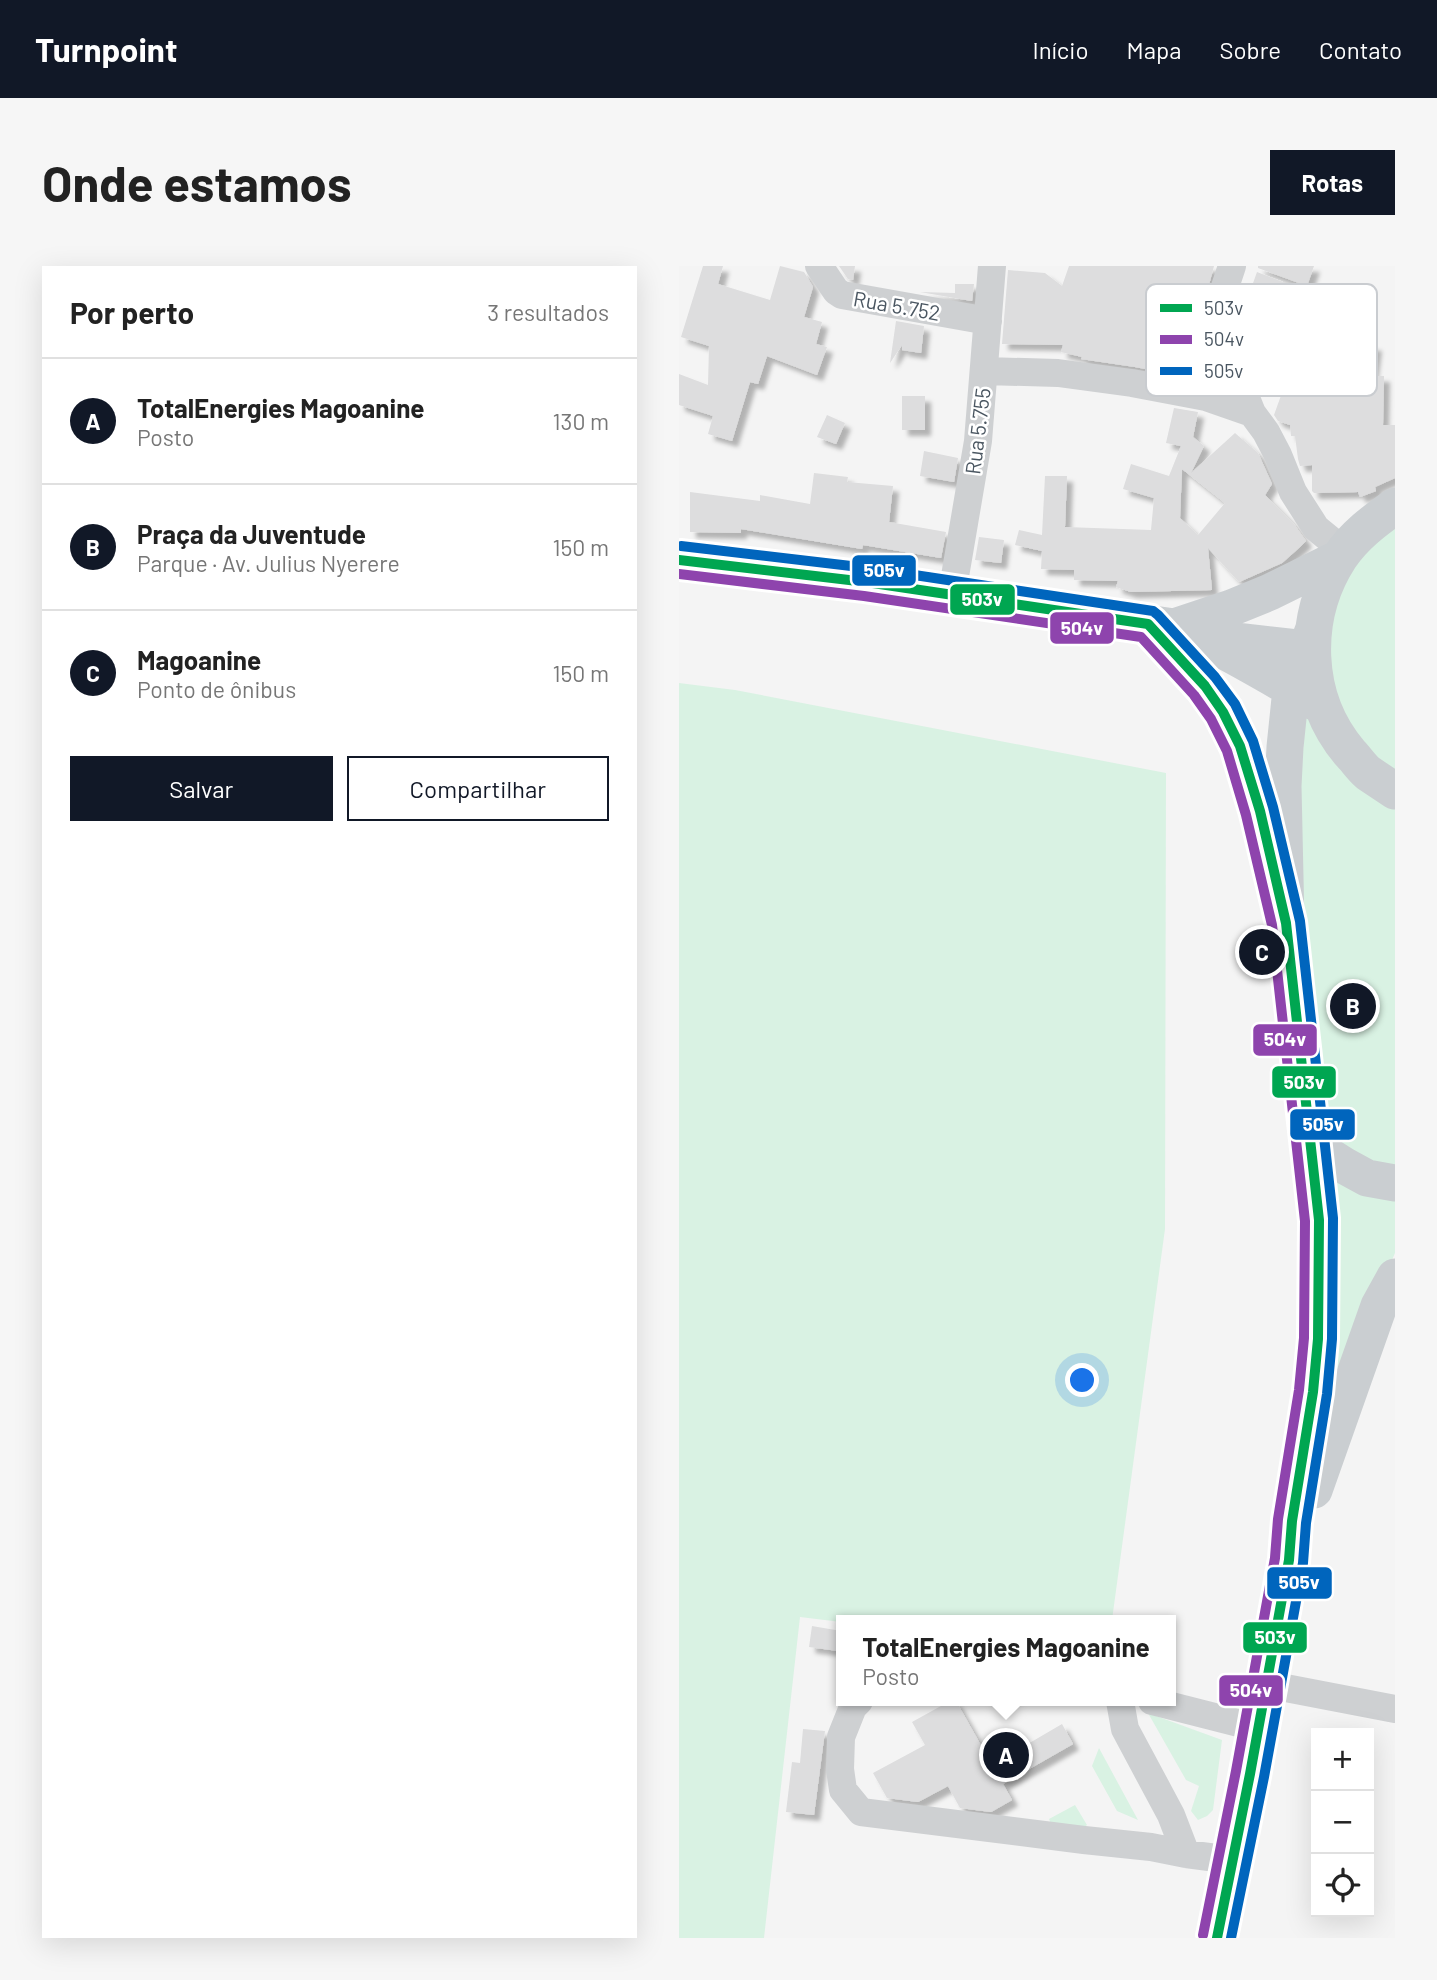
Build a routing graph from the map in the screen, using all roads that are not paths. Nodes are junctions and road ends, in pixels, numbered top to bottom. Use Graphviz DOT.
graph roads {
  1 [pos="819,266"];
  2 [pos="992,266"];
  3 [pos="1232,266"];
  4 [pos="1226,284"];
  5 [pos="988,321"];
  6 [pos="985,371"];
  7 [pos="1146,386"];
  8 [pos="1201,396"];
  9 [pos="1245,396"];
  10 [pos="1252,413"];
  11 [pos="1395,506"];
  12 [pos="1341,555"];
  13 [pos="679,560"];
  14 [pos="679,572"];
  15 [pos="952,594"];
  16 [pos="1161,625"];
  17 [pos="1309,640"];
  18 [pos="1306,697"];
  19 [pos="1339,740"];
  20 [pos="1395,791"];
  21 [pos="1395,799"];
  22 [pos="1288,936"];
  23 [pos="1312,1145"];
  24 [pos="1395,1183"];
  25 [pos="1395,1277"];
  26 [pos="1289,1560"];
  27 [pos="1265,1684"];
  28 [pos="854,1706"];
  29 [pos="1121,1706"];
  30 [pos="1171,1706"];
  31 [pos="1395,1709"];
  32 [pos="1258,1728"];
  33 [pos="1186,1854"];
  34 [pos="1232,1860"];
  35 [pos="1217,1938"];
  1 -- 5 [label="street, Rua 5.752"];
  2 -- 5 [label="street, Rua 5.755"];
  3 -- 4 [label="street"];
  5 -- 6 [label="street, Rua 5.755"];
  6 -- 7 [label="street"];
  6 -- 15 [label="street, Rua 5.755"];
  8 -- 10 [label="street"];
  9 -- 10 [label="street"];
  10 -- 12 [label="street"];
  11 -- 12 [label="main road"];
  12 -- 16 [label="main road"];
  12 -- 17 [label="main road"];
  13 -- 15 [label="main road"];
  14 -- 17 [label="main road"];
  15 -- 16 [label="main road"];
  16 -- 18 [label="main road"];
  16 -- 22 [label="main road"];
  17 -- 18 [label="main road"];
  18 -- 19 [label="main road"];
  18 -- 22 [label="main road"];
  19 -- 20 [label="main road"];
  19 -- 21 [label="street"];
  22 -- 23 [label="main road"];
  23 -- 24 [label="main road"];
  23 -- 26 [label="main road"];
  25 -- 26 [label="main road"];
  26 -- 27 [label="main road"];
  27 -- 31 [label="street"];
  27 -- 32 [label="main road"];
  28 -- 33 [label="street"];
  29 -- 33 [label="street"];
  30 -- 32 [label="street"];
  32 -- 34 [label="main road"];
  33 -- 34 [label="street"];
  34 -- 35 [label="main road"];
}
